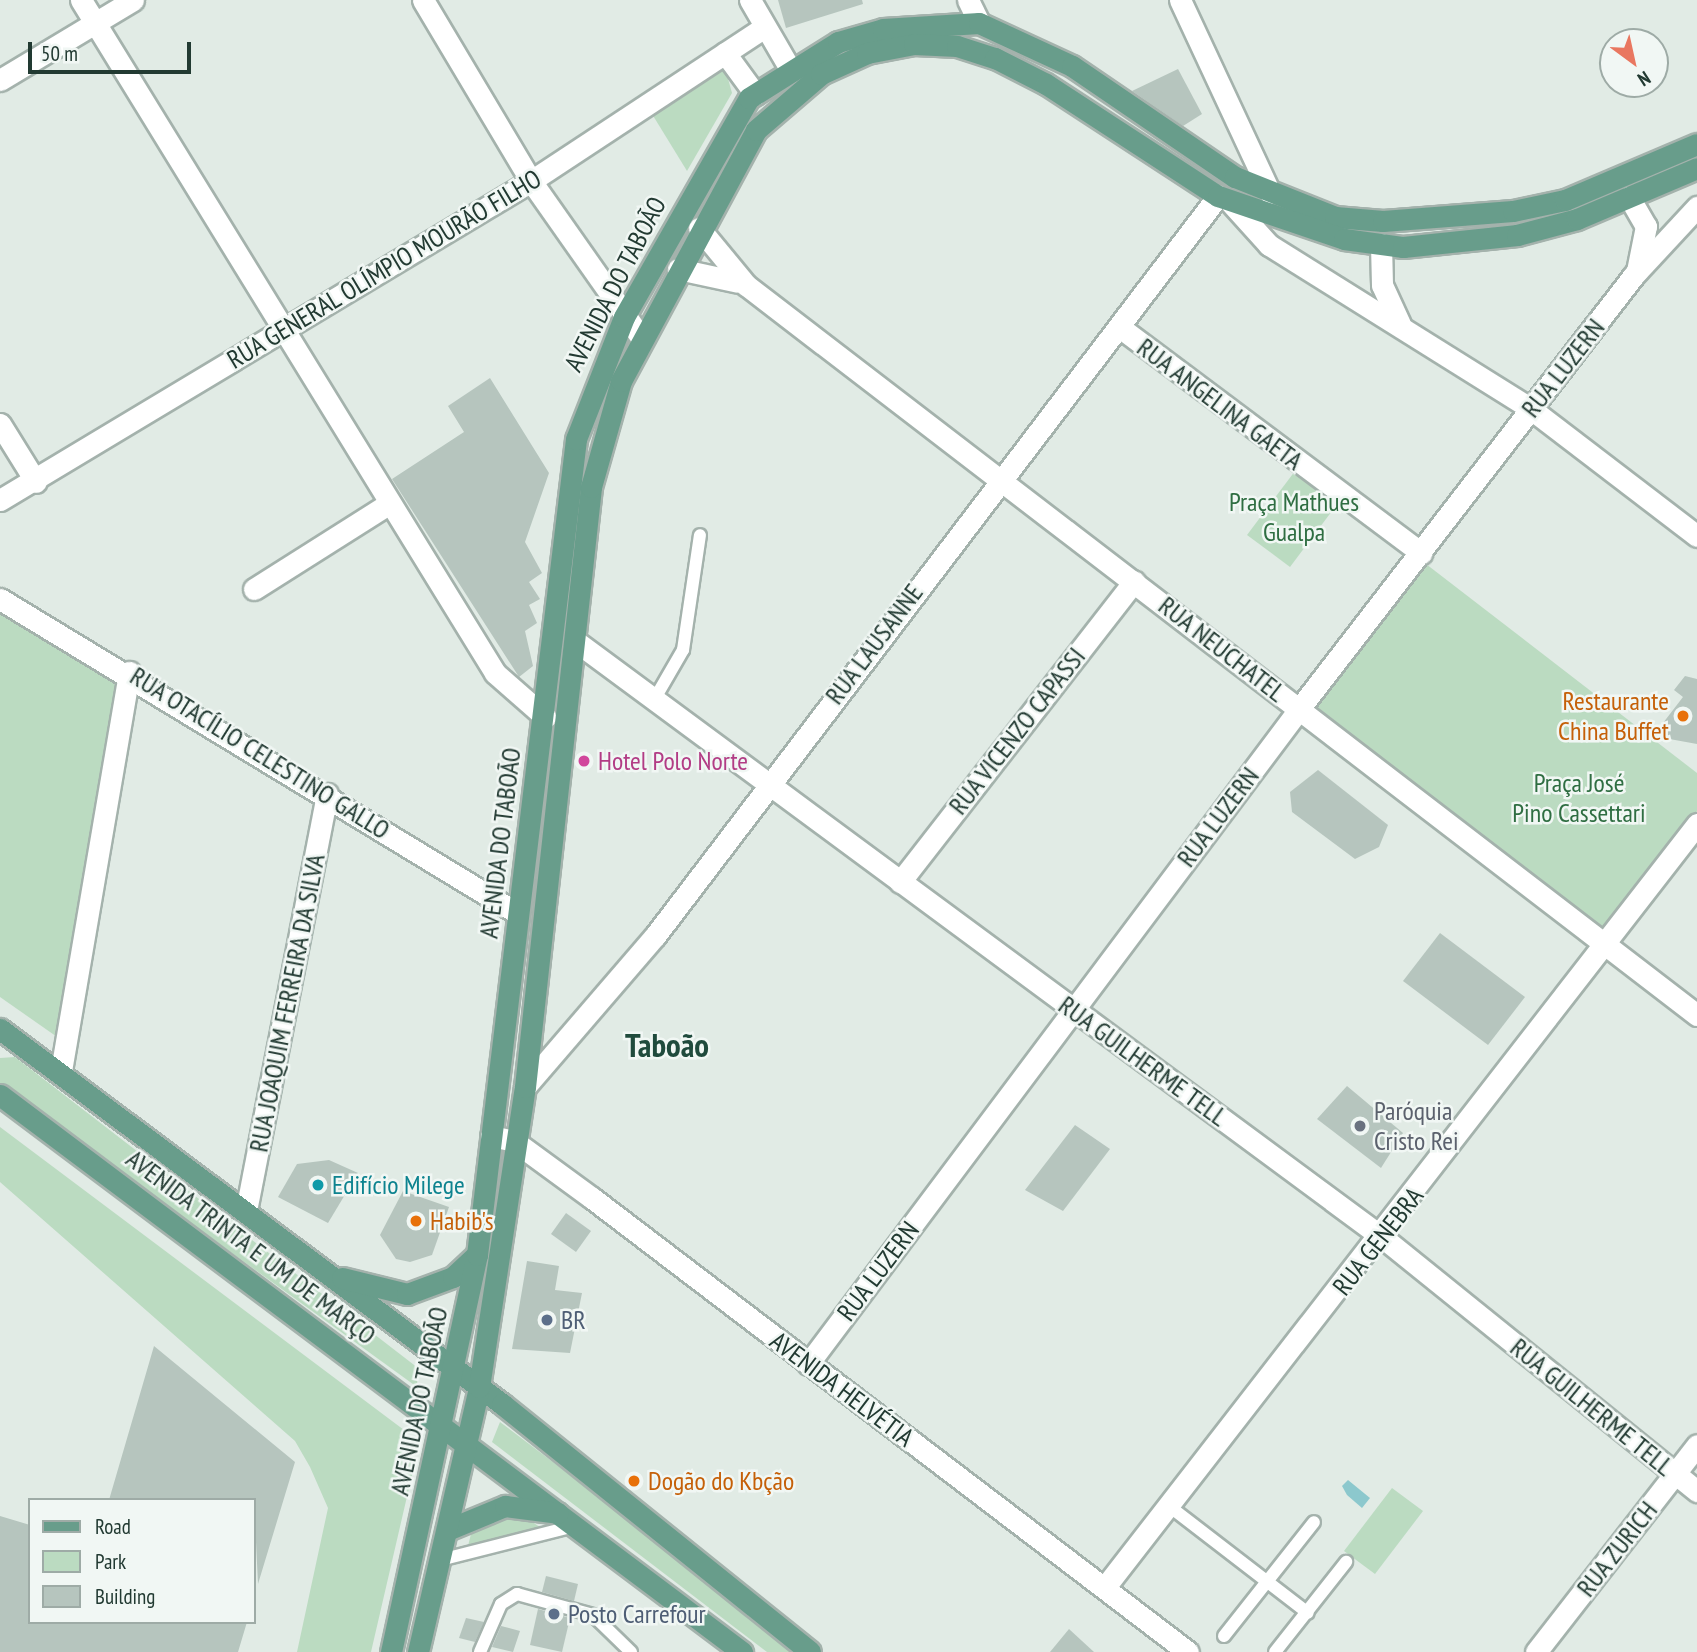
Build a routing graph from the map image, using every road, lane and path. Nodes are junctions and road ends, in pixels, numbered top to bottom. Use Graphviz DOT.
graph roads {
  1 [pos="81,0"];
  2 [pos="133,0"];
  3 [pos="423,0"];
  4 [pos="750,0"];
  5 [pos="968,0"];
  6 [pos="1189,2"];
  7 [pos="94,23"];
  8 [pos="979,23"];
  9 [pos="763,28"];
  10 [pos="725,53"];
  11 [pos="789,67"];
  12 [pos="0,80"];
  13 [pos="755,94"];
  14 [pos="1697,144"];
  15 [pos="1697,168"];
  16 [pos="531,181"];
  17 [pos="1270,193"];
  18 [pos="1629,197"];
  19 [pos="1225,200"];
  20 [pos="1697,207"];
  21 [pos="699,228"];
  22 [pos="1381,244"];
  23 [pos="678,269"];
  24 [pos="1634,275"];
  25 [pos="747,285"];
  26 [pos="624,317"];
  27 [pos="1401,326"];
  28 [pos="286,327"];
  29 [pos="1122,329"];
  30 [pos="642,339"];
  31 [pos="1531,409"];
  32 [pos="0,424"];
  33 [pos="1000,480"];
  34 [pos="36,482"];
  35 [pos="0,500"];
  36 [pos="387,505"];
  37 [pos="700,534"];
  38 [pos="1697,536"];
  39 [pos="1420,553"];
  40 [pos="1134,581"];
  41 [pos="254,589"];
  42 [pos="0,599"];
  43 [pos="578,643"];
  44 [pos="129,672"];
  45 [pos="654,700"];
  46 [pos="1299,709"];
  47 [pos="545,717"];
  48 [pos="768,784"];
  49 [pos="327,794"];
  50 [pos="1697,824"];
  51 [pos="900,882"];
  52 [pos="517,913"];
  53 [pos="1606,945"];
  54 [pos="1074,1011"];
  55 [pos="1697,1015"];
  56 [pos="0,1029"];
  57 [pos="0,1037"];
  58 [pos="26,1047"];
  59 [pos="61,1071"];
  60 [pos="525,1087"];
  61 [pos="0,1095"];
  62 [pos="491,1136"];
  63 [pos="514,1141"];
  64 [pos="246,1211"];
  65 [pos="1381,1237"];
  66 [pos="477,1255"];
  67 [pos="327,1273"];
  68 [pos="808,1364"];
  69 [pos="454,1372"];
  70 [pos="479,1387"];
  71 [pos="445,1425"];
  72 [pos="468,1442"];
  73 [pos="1697,1445"];
  74 [pos="1675,1474"];
  75 [pos="1697,1491"];
  76 [pos="1169,1506"];
  77 [pos="573,1520"];
  78 [pos="1314,1521"];
  79 [pos="447,1530"];
  80 [pos="440,1560"];
  81 [pos="1346,1562"];
  82 [pos="1269,1582"];
  83 [pos="1105,1587"];
  84 [pos="1308,1612"];
  85 [pos="1224,1636"];
  86 [pos="391,1652"];
  87 [pos="418,1652"];
  88 [pos="480,1652"];
  89 [pos="631,1652"];
  90 [pos="742,1652"];
  91 [pos="810,1652"];
  92 [pos="1188,1652"];
  93 [pos="1275,1652"];
  94 [pos="1536,1652"];
  1 -- 7 [label="street"];
  2 -- 7 [label="street"];
  3 -- 16 [label="street"];
  4 -- 9 [label="street"];
  5 -- 8 [label="street"];
  6 -- 17 [label="street"];
  7 -- 12 [label="street"];
  7 -- 28 [label="street"];
  8 -- 11 [label="main road, AVENIDA DO TABOÃO"];
  8 -- 17 [label="main road, AVENIDA DO TABOÃO"];
  9 -- 10 [label="street, RUA GENERAL OLÍMPIO MOURÃO FILHO"];
  9 -- 11 [label="street"];
  10 -- 13 [label="street"];
  10 -- 16 [label="street, RUA GENERAL OLÍMPIO MOURÃO FILHO"];
  11 -- 13 [label="main road, AVENIDA DO TABOÃO"];
  13 -- 26 [label="main road, AVENIDA DO TABOÃO"];
  14 -- 17 [label="main road, AVENIDA DO TABOÃO"];
  15 -- 18 [label="main road, AVENIDA DO TABOÃO"];
  16 -- 26 [label="street"];
  16 -- 28 [label="street, RUA GENERAL OLÍMPIO MOURÃO FILHO"];
  18 -- 22 [label="main road, AVENIDA DO TABOÃO"];
  18 -- 24 [label="street, RUA LUZERN"];
  19 -- 21 [label="main road, AVENIDA DO TABOÃO"];
  19 -- 22 [label="main road, AVENIDA DO TABOÃO"];
  19 -- 27 [label="street"];
  19 -- 29 [label="street, RUA LAUSANNE"];
  20 -- 24 [label="street, RUA LUZERN"];
  21 -- 23 [label="main road, AVENIDA DO TABOÃO"];
  21 -- 25 [label="street, RUA NEUCHATEL"];
  22 -- 27 [label="street"];
  23 -- 25 [label="street, RUA NEUCHATEL"];
  23 -- 30 [label="main road, AVENIDA DO TABOÃO"];
  24 -- 31 [label="street, RUA LUZERN"];
  25 -- 33 [label="street, RUA NEUCHATEL"];
  26 -- 30 [label="street"];
  26 -- 47 [label="main road, AVENIDA DO TABOÃO"];
  27 -- 31 [label="street"];
  28 -- 34 [label="street, RUA GENERAL OLÍMPIO MOURÃO FILHO"];
  28 -- 36 [label="street"];
  29 -- 33 [label="street, RUA LAUSANNE"];
  29 -- 39 [label="street, RUA ANGELINA GAETA"];
  30 -- 43 [label="main road, AVENIDA DO TABOÃO"];
  31 -- 38 [label="street"];
  31 -- 39 [label="street, RUA LUZERN"];
  32 -- 34 [label="street"];
  33 -- 40 [label="street, RUA NEUCHATEL"];
  33 -- 48 [label="street, RUA LAUSANNE"];
  34 -- 35 [label="street, RUA GENERAL OLÍMPIO MOURÃO FILHO"];
  36 -- 41 [label="street"];
  36 -- 47 [label="street"];
  37 -- 45 [label="lane"];
  39 -- 46 [label="street, RUA LUZERN"];
  40 -- 46 [label="street, RUA NEUCHATEL"];
  40 -- 51 [label="street, RUA VICENZO CAPASSI"];
  42 -- 44 [label="street, RUA OTACÍLIO CELESTINO GALLO"];
  43 -- 45 [label="street, RUA GUILHERME TELL"];
  43 -- 60 [label="main road, AVENIDA DO TABOÃO"];
  44 -- 49 [label="street, RUA OTACÍLIO CELESTINO GALLO"];
  44 -- 59 [label="street"];
  45 -- 48 [label="street, RUA GUILHERME TELL"];
  46 -- 53 [label="street, RUA NEUCHATEL"];
  46 -- 54 [label="street, RUA LUZERN"];
  47 -- 52 [label="main road, AVENIDA DO TABOÃO"];
  48 -- 51 [label="street, RUA GUILHERME TELL"];
  48 -- 60 [label="street, RUA LAUSANNE"];
  49 -- 52 [label="street, RUA OTACÍLIO CELESTINO GALLO"];
  49 -- 64 [label="street, RUA JOAQUIM FERREIRA DA SILVA"];
  50 -- 53 [label="street, RUA GENEBRA"];
  51 -- 54 [label="street, RUA GUILHERME TELL"];
  52 -- 62 [label="main road, AVENIDA DO TABOÃO"];
  53 -- 55 [label="street, RUA NEUCHATEL"];
  53 -- 65 [label="street, RUA GENEBRA"];
  54 -- 65 [label="street, RUA GUILHERME TELL"];
  54 -- 68 [label="street, RUA LUZERN"];
  56 -- 58 [label="main road, AVENIDA TRINTA E UM DE MARÇO"];
  57 -- 58 [label="main road"];
  58 -- 59 [label="main road, AVENIDA TRINTA E UM DE MARÇO"];
  59 -- 64 [label="main road, AVENIDA TRINTA E UM DE MARÇO"];
  60 -- 63 [label="main road, AVENIDA DO TABOÃO"];
  61 -- 71 [label="main road, AVENIDA TRINTA E UM DE MARÇO"];
  62 -- 63 [label="street, AVENIDA HELVÉTIA"];
  62 -- 66 [label="main road, AVENIDA DO TABOÃO"];
  63 -- 68 [label="street, AVENIDA HELVÉTIA"];
  63 -- 70 [label="main road, AVENIDA DO TABOÃO"];
  64 -- 67 [label="main road, AVENIDA TRINTA E UM DE MARÇO"];
  65 -- 74 [label="street, RUA GUILHERME TELL"];
  65 -- 76 [label="street, RUA GENEBRA"];
  66 -- 67 [label="main road"];
  66 -- 69 [label="main road, AVENIDA DO TABOÃO"];
  67 -- 69 [label="main road, AVENIDA TRINTA E UM DE MARÇO"];
  68 -- 83 [label="street, AVENIDA HELVÉTIA"];
  69 -- 70 [label="main road, AVENIDA TRINTA E UM DE MARÇO"];
  69 -- 71 [label="main road, AVENIDA DO TABOÃO"];
  70 -- 72 [label="main road, AVENIDA DO TABOÃO"];
  70 -- 91 [label="main road, AVENIDA TRINTA E UM DE MARÇO"];
  71 -- 72 [label="main road, AVENIDA TRINTA E UM DE MARÇO"];
  71 -- 86 [label="main road, AVENIDA DO TABOÃO"];
  72 -- 77 [label="main road, AVENIDA TRINTA E UM DE MARÇO"];
  72 -- 79 [label="main road, AVENIDA DO TABOÃO"];
  73 -- 74 [label="street, RUA ZURICH"];
  74 -- 75 [label="street, RUA GUILHERME TELL"];
  74 -- 94 [label="street, RUA ZURICH"];
  76 -- 82 [label="lane"];
  76 -- 83 [label="street, RUA GENEBRA"];
  77 -- 79 [label="main road"];
  77 -- 80 [label="lane"];
  77 -- 90 [label="main road, AVENIDA TRINTA E UM DE MARÇO"];
  78 -- 82 [label="lane"];
  79 -- 80 [label="main road, AVENIDA DO TABOÃO"];
  80 -- 87 [label="main road, AVENIDA DO TABOÃO"];
  81 -- 84 [label="lane"];
  82 -- 84 [label="lane"];
  82 -- 85 [label="lane"];
  83 -- 92 [label="street, AVENIDA HELVÉTIA"];
  84 -- 93 [label="lane"];
  88 -- 89 [label="lane"];
}
